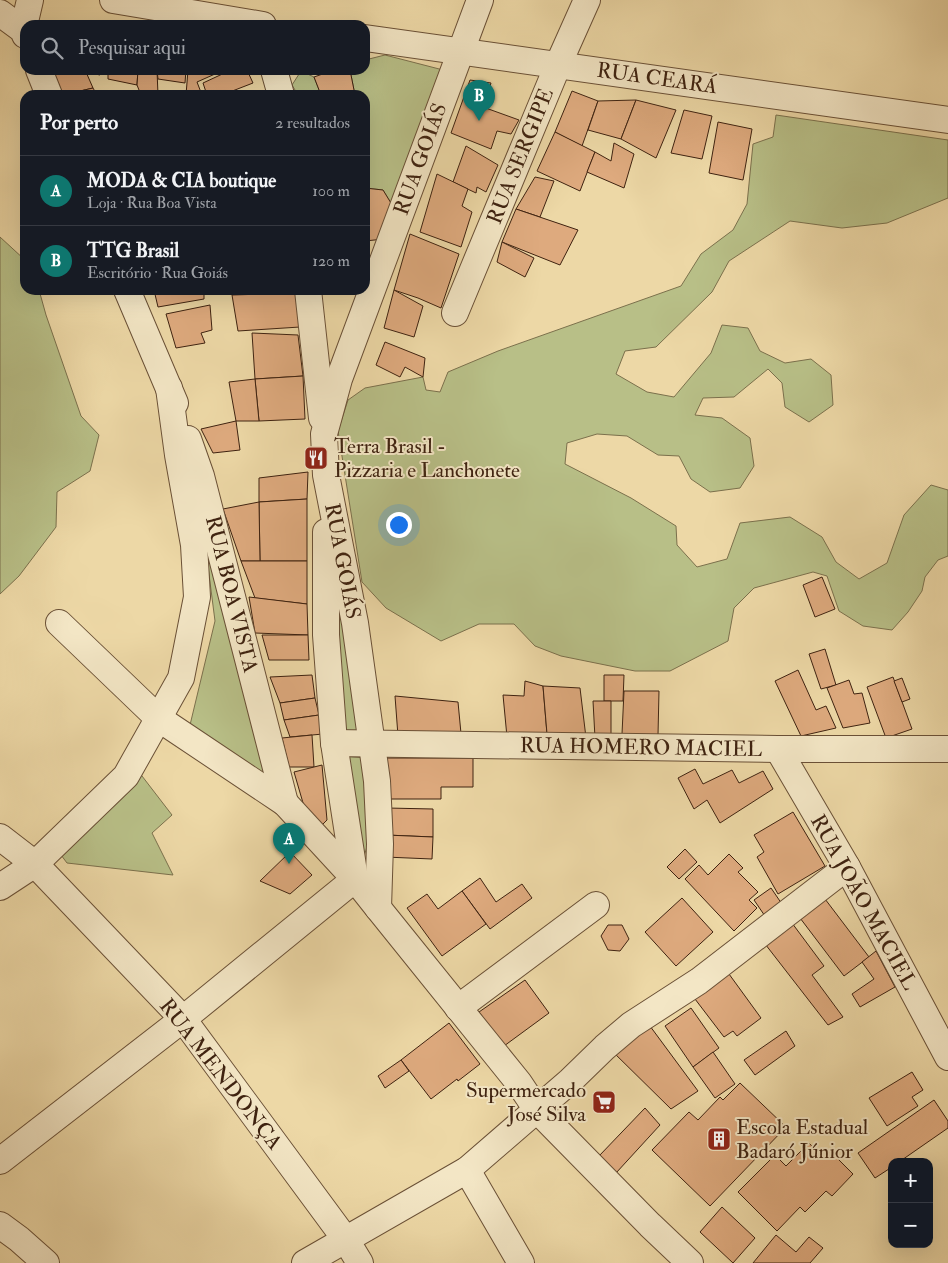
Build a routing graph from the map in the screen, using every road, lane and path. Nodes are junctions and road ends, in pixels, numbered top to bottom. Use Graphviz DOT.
graph roads {
  1 [pos="30,0"];
  2 [pos="112,0"];
  3 [pos="240,0"];
  4 [pos="480,0"];
  5 [pos="587,0"];
  6 [pos="0,13"];
  7 [pos="26,20"];
  8 [pos="230,20"];
  9 [pos="255,20"];
  10 [pos="20,30"];
  11 [pos="370,39"];
  12 [pos="460,50"];
  13 [pos="558,64"];
  14 [pos="41,75"];
  15 [pos="275,75"];
  16 [pos="47,90"];
  17 [pos="280,90"];
  18 [pos="948,120"];
  19 [pos="129,295"];
  20 [pos="309,295"];
  21 [pos="370,295"];
  22 [pos="370,295"];
  23 [pos="455,313"];
  24 [pos="169,388"];
  25 [pos="324,434"];
  26 [pos="326,475"];
  27 [pos="59,623"];
  28 [pos="158,718"];
  29 [pos="334,743"];
  30 [pos="372,743"];
  31 [pos="778,749"];
  32 [pos="948,749"];
  33 [pos="285,803"];
  34 [pos="0,837"];
  35 [pos="35,864"];
  36 [pos="847,867"];
  37 [pos="354,879"];
  38 [pos="0,887"];
  39 [pos="596,905"];
  40 [pos="378,908"];
  41 [pos="458,1008"];
  42 [pos="183,1019"];
  43 [pos="948,1056"];
  44 [pos="537,1110"];
  45 [pos="0,1161"];
  46 [pos="467,1170"];
  47 [pos="0,1225"];
  48 [pos="346,1240"];
  49 [pos="46,1263"];
  50 [pos="305,1263"];
  51 [pos="360,1263"];
  52 [pos="521,1263"];
  53 [pos="690,1263"];
  1 -- 7 [label="street"];
  2 -- 8 [label="street"];
  3 -- 9 [label="street"];
  4 -- 12 [label="street, RUA GOIÁS"];
  5 -- 13 [label="street, RUA SERGIPE"];
  6 -- 10 [label="street"];
  11 -- 12 [label="street, RUA CEARÁ"];
  12 -- 13 [label="street, RUA CEARÁ"];
  12 -- 22 [label="street, RUA GOIÁS"];
  13 -- 18 [label="street, RUA CEARÁ"];
  13 -- 23 [label="street, RUA SERGIPE"];
  14 -- 16 [label="street"];
  15 -- 17 [label="street"];
  19 -- 24 [label="street, RUA BOA VISTA"];
  20 -- 25 [label="street"];
  21 -- 25 [label="street, RUA GOIÁS"];
  24 -- 28 [label="street, RUA BOA VISTA"];
  24 -- 33 [label="street, RUA BOA VISTA"];
  25 -- 26 [label="street, RUA GOIÁS"];
  26 -- 29 [label="street"];
  26 -- 30 [label="street, RUA GOIÁS"];
  27 -- 28 [label="street"];
  28 -- 33 [label="street"];
  28 -- 35 [label="street, RUA BOA VISTA"];
  29 -- 30 [label="street, RUA HOMERO MACIEL"];
  29 -- 37 [label="street"];
  30 -- 31 [label="street, RUA HOMERO MACIEL"];
  30 -- 40 [label="street, RUA GOIÁS"];
  31 -- 32 [label="street, RUA HOMERO MACIEL"];
  31 -- 36 [label="street, RUA JOÃO MACIEL"];
  33 -- 37 [label="street"];
  34 -- 35 [label="street, RUA MENDONÇA"];
  35 -- 38 [label="street, RUA BOA VISTA"];
  35 -- 42 [label="street, RUA MENDONÇA"];
  36 -- 43 [label="street, RUA JOÃO MACIEL"];
  36 -- 44 [label="street"];
  37 -- 40 [label="street"];
  37 -- 42 [label="street"];
  39 -- 41 [label="street"];
  40 -- 41 [label="street"];
  41 -- 44 [label="street"];
  42 -- 45 [label="street"];
  42 -- 48 [label="street, RUA MENDONÇA"];
  44 -- 46 [label="street"];
  44 -- 53 [label="street"];
  46 -- 48 [label="street"];
  46 -- 52 [label="street"];
  47 -- 49 [label="street"];
  48 -- 50 [label="street"];
  48 -- 51 [label="street, RUA MENDONÇA"];
}
